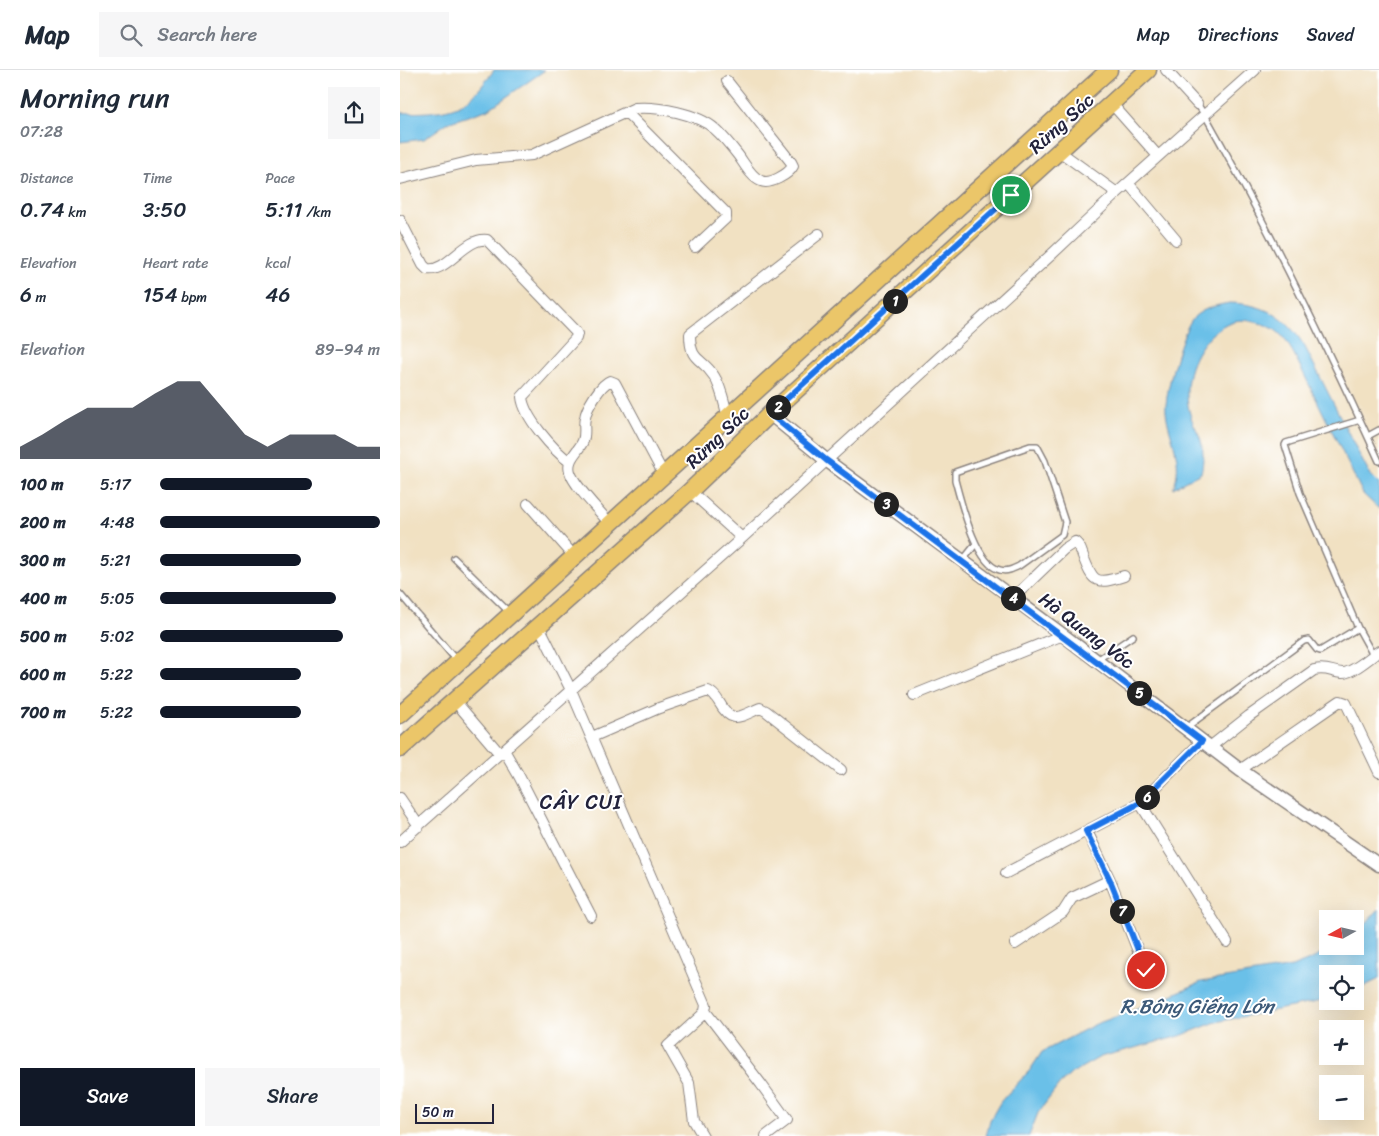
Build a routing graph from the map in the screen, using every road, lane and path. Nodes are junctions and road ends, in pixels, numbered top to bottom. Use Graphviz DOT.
graph roads {
  1 [pos="1109,70"];
  2 [pos="1148,70"];
  3 [pos="1255,70"];
  4 [pos="1168,72"];
  5 [pos="727,81"];
  6 [pos="1197,104"];
  7 [pos="1117,110"];
  8 [pos="626,112"];
  9 [pos="1205,115"];
  10 [pos="1059,151"];
  11 [pos="1158,156"];
  12 [pos="400,179"];
  13 [pos="1128,183"];
  14 [pos="1117,193"];
  15 [pos="400,220"];
  16 [pos="819,234"];
  17 [pos="1176,240"];
  18 [pos="695,247"];
  19 [pos="751,395"];
  20 [pos="728,417"];
  21 [pos="774,417"];
  22 [pos="1360,420"];
  23 [pos="1379,430"];
  24 [pos="1368,436"];
  25 [pos="826,460"];
  26 [pos="1379,461"];
  27 [pos="570,462"];
  28 [pos="664,475"];
  29 [pos="694,496"];
  30 [pos="528,504"];
  31 [pos="610,524"];
  32 [pos="742,538"];
  33 [pos="975,545"];
  34 [pos="574,556"];
  35 [pos="454,558"];
  36 [pos="962,560"];
  37 [pos="1124,576"];
  38 [pos="400,594"];
  39 [pos="1013,598"];
  40 [pos="511,614"];
  41 [pos="1358,628"];
  42 [pos="541,632"];
  43 [pos="1063,635"];
  44 [pos="1133,636"];
  45 [pos="1376,653"];
  46 [pos="1096,661"];
  47 [pos="458,662"];
  48 [pos="571,690"];
  49 [pos="914,695"];
  50 [pos="459,705"];
  51 [pos="400,715"];
  52 [pos="1186,728"];
  53 [pos="592,737"];
  54 [pos="1206,744"];
  55 [pos="400,749"];
  56 [pos="502,752"];
  57 [pos="841,770"];
  58 [pos="1240,770"];
  59 [pos="1379,772"];
  60 [pos="400,798"];
  61 [pos="1140,803"];
  62 [pos="419,826"];
  63 [pos="1086,831"];
  64 [pos="400,842"];
  65 [pos="1378,864"];
  66 [pos="1006,873"];
  67 [pos="1110,880"];
  68 [pos="591,916"];
  69 [pos="1227,942"];
  70 [pos="1016,944"];
  71 [pos="1146,970"];
  72 [pos="705,1011"];
  73 [pos="771,1135"];
  74 [pos="704,1136"];
  1 -- 19 [label="main road, Rừng Sác"];
  2 -- 7 [label="main road, Rừng Sác"];
  3 -- 9 [label="street"];
  4 -- 6 [label="street"];
  5 -- 8 [label="street"];
  6 -- 9 [label="lane"];
  7 -- 10 [label="main road, Rừng Sác"];
  7 -- 11 [label="street"];
  8 -- 12 [label="street"];
  8 -- 18 [label="street"];
  9 -- 11 [label="street"];
  9 -- 22 [label="lane"];
  10 -- 14 [label="street"];
  10 -- 21 [label="main road, Rừng Sác"];
  11 -- 13 [label="street"];
  13 -- 14 [label="street"];
  13 -- 17 [label="street"];
  14 -- 25 [label="street"];
  15 -- 27 [label="street"];
  16 -- 20 [label="street"];
  19 -- 20 [label="main road, Rừng Sác"];
  19 -- 21 [label="main road"];
  20 -- 28 [label="main road, Rừng Sác"];
  21 -- 25 [label="street, Hà Quang Vóc"];
  21 -- 29 [label="main road, Rừng Sác"];
  22 -- 24 [label="lane"];
  22 -- 41 [label="lane"];
  23 -- 24 [label="lane"];
  24 -- 26 [label="lane"];
  25 -- 32 [label="street"];
  25 -- 36 [label="street, Hà Quang Vóc"];
  27 -- 28 [label="street"];
  27 -- 31 [label="street"];
  28 -- 31 [label="main road, Rừng Sác"];
  29 -- 32 [label="street"];
  29 -- 42 [label="main road, Rừng Sác"];
  30 -- 34 [label="street"];
  31 -- 34 [label="main road, Rừng Sác"];
  32 -- 48 [label="street"];
  33 -- 33 [label="lane"];
  33 -- 36 [label="lane"];
  34 -- 40 [label="main road, Rừng Sác"];
  35 -- 40 [label="lane"];
  36 -- 39 [label="street, Hà Quang Vóc"];
  37 -- 39 [label="street"];
  38 -- 47 [label="lane"];
  39 -- 43 [label="street, Hà Quang Vóc"];
  40 -- 47 [label="main road, Rừng Sác"];
  41 -- 45 [label="lane"];
  41 -- 52 [label="lane"];
  42 -- 48 [label="street"];
  42 -- 50 [label="main road, Rừng Sác"];
  43 -- 46 [label="street, Hà Quang Vóc"];
  43 -- 49 [label="street"];
  44 -- 46 [label="lane"];
  45 -- 54 [label="street"];
  46 -- 52 [label="street, Hà Quang Vóc"];
  47 -- 51 [label="main road, Rừng Sác"];
  48 -- 53 [label="street"];
  48 -- 56 [label="street"];
  50 -- 55 [label="main road, Rừng Sác"];
  50 -- 56 [label="street"];
  52 -- 54 [label="street, Hà Quang Vóc"];
  53 -- 57 [label="street"];
  53 -- 72 [label="street"];
  54 -- 58 [label="street, Hà Quang Vóc"];
  54 -- 61 [label="street"];
  56 -- 62 [label="street"];
  56 -- 68 [label="street"];
  58 -- 59 [label="street"];
  58 -- 65 [label="street, Hà Quang Vóc"];
  60 -- 62 [label="street"];
  61 -- 63 [label="street"];
  61 -- 69 [label="street"];
  62 -- 64 [label="street"];
  63 -- 66 [label="street"];
  63 -- 67 [label="street"];
  67 -- 70 [label="street"];
  67 -- 71 [label="street"];
  72 -- 73 [label="street"];
  72 -- 74 [label="street"];
}
